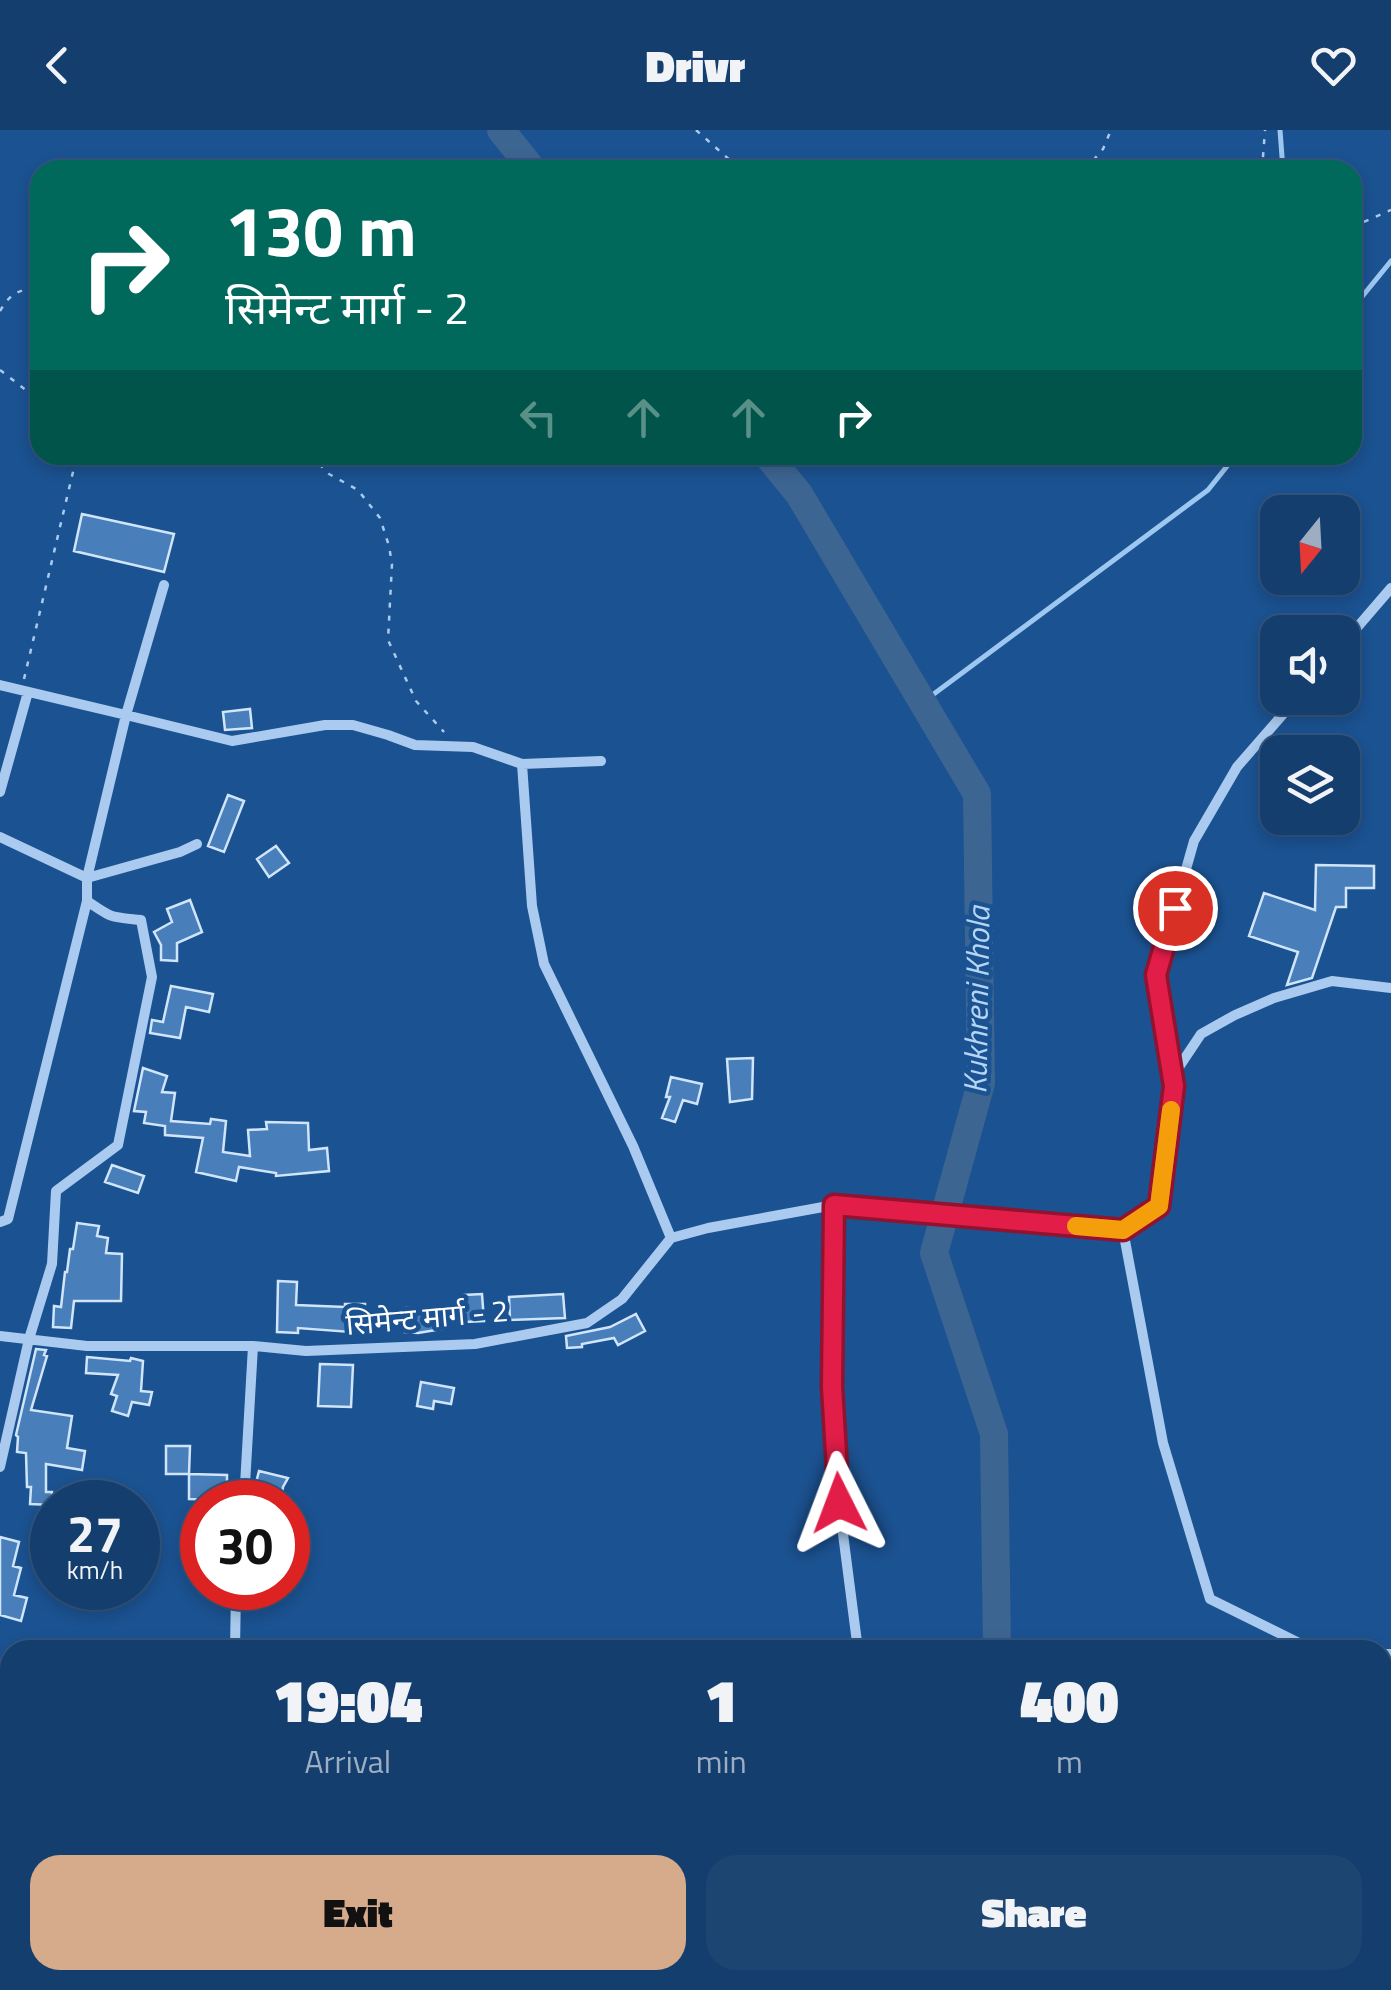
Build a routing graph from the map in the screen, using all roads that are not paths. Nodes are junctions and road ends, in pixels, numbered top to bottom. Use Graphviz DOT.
graph roads {
  1 [pos="164,586"];
  2 [pos="1391,588"];
  3 [pos="1360,623"];
  4 [pos="0,685"];
  5 [pos="24,691"];
  6 [pos="126,715"];
  7 [pos="1282,715"];
  8 [pos="601,761"];
  9 [pos="522,764"];
  10 [pos="0,792"];
  11 [pos="0,837"];
  12 [pos="197,844"];
  13 [pos="87,878"];
  14 [pos="88,901"];
  15 [pos="1391,988"];
  16 [pos="1172,1076"];
  17 [pos="834,1205"];
  18 [pos="0,1222"];
  19 [pos="1123,1230"];
  20 [pos="671,1238"];
  21 [pos="0,1336"];
  22 [pos="28,1340"];
  23 [pos="253,1346"];
  24 [pos="0,1467"];
  25 [pos="245,1480"];
  26 [pos="236,1610"];
  27 [pos="235,1640"];
  28 [pos="857,1640"];
  29 [pos="1293,1640"];
  1 -- 6 [label="street"];
  2 -- 3 [label="street"];
  4 -- 5 [label="street"];
  5 -- 6 [label="street"];
  5 -- 10 [label="street"];
  6 -- 9 [label="street"];
  6 -- 13 [label="street"];
  7 -- 16 [label="street"];
  8 -- 9 [label="street"];
  9 -- 20 [label="street"];
  11 -- 13 [label="street"];
  12 -- 13 [label="street"];
  13 -- 14 [label="street"];
  14 -- 18 [label="street"];
  14 -- 22 [label="street"];
  15 -- 16 [label="street"];
  16 -- 19 [label="street"];
  17 -- 19 [label="street"];
  17 -- 20 [label="street"];
  17 -- 28 [label="street"];
  19 -- 29 [label="street"];
  20 -- 23 [label="street, सिमेन्ट मार्ग - 2"];
  21 -- 22 [label="street, सिमेन्ट मार्ग - 2"];
  22 -- 23 [label="street, सिमेन्ट मार्ग - 2"];
  22 -- 24 [label="street"];
  23 -- 25 [label="street"];
  26 -- 27 [label="street"];
}
